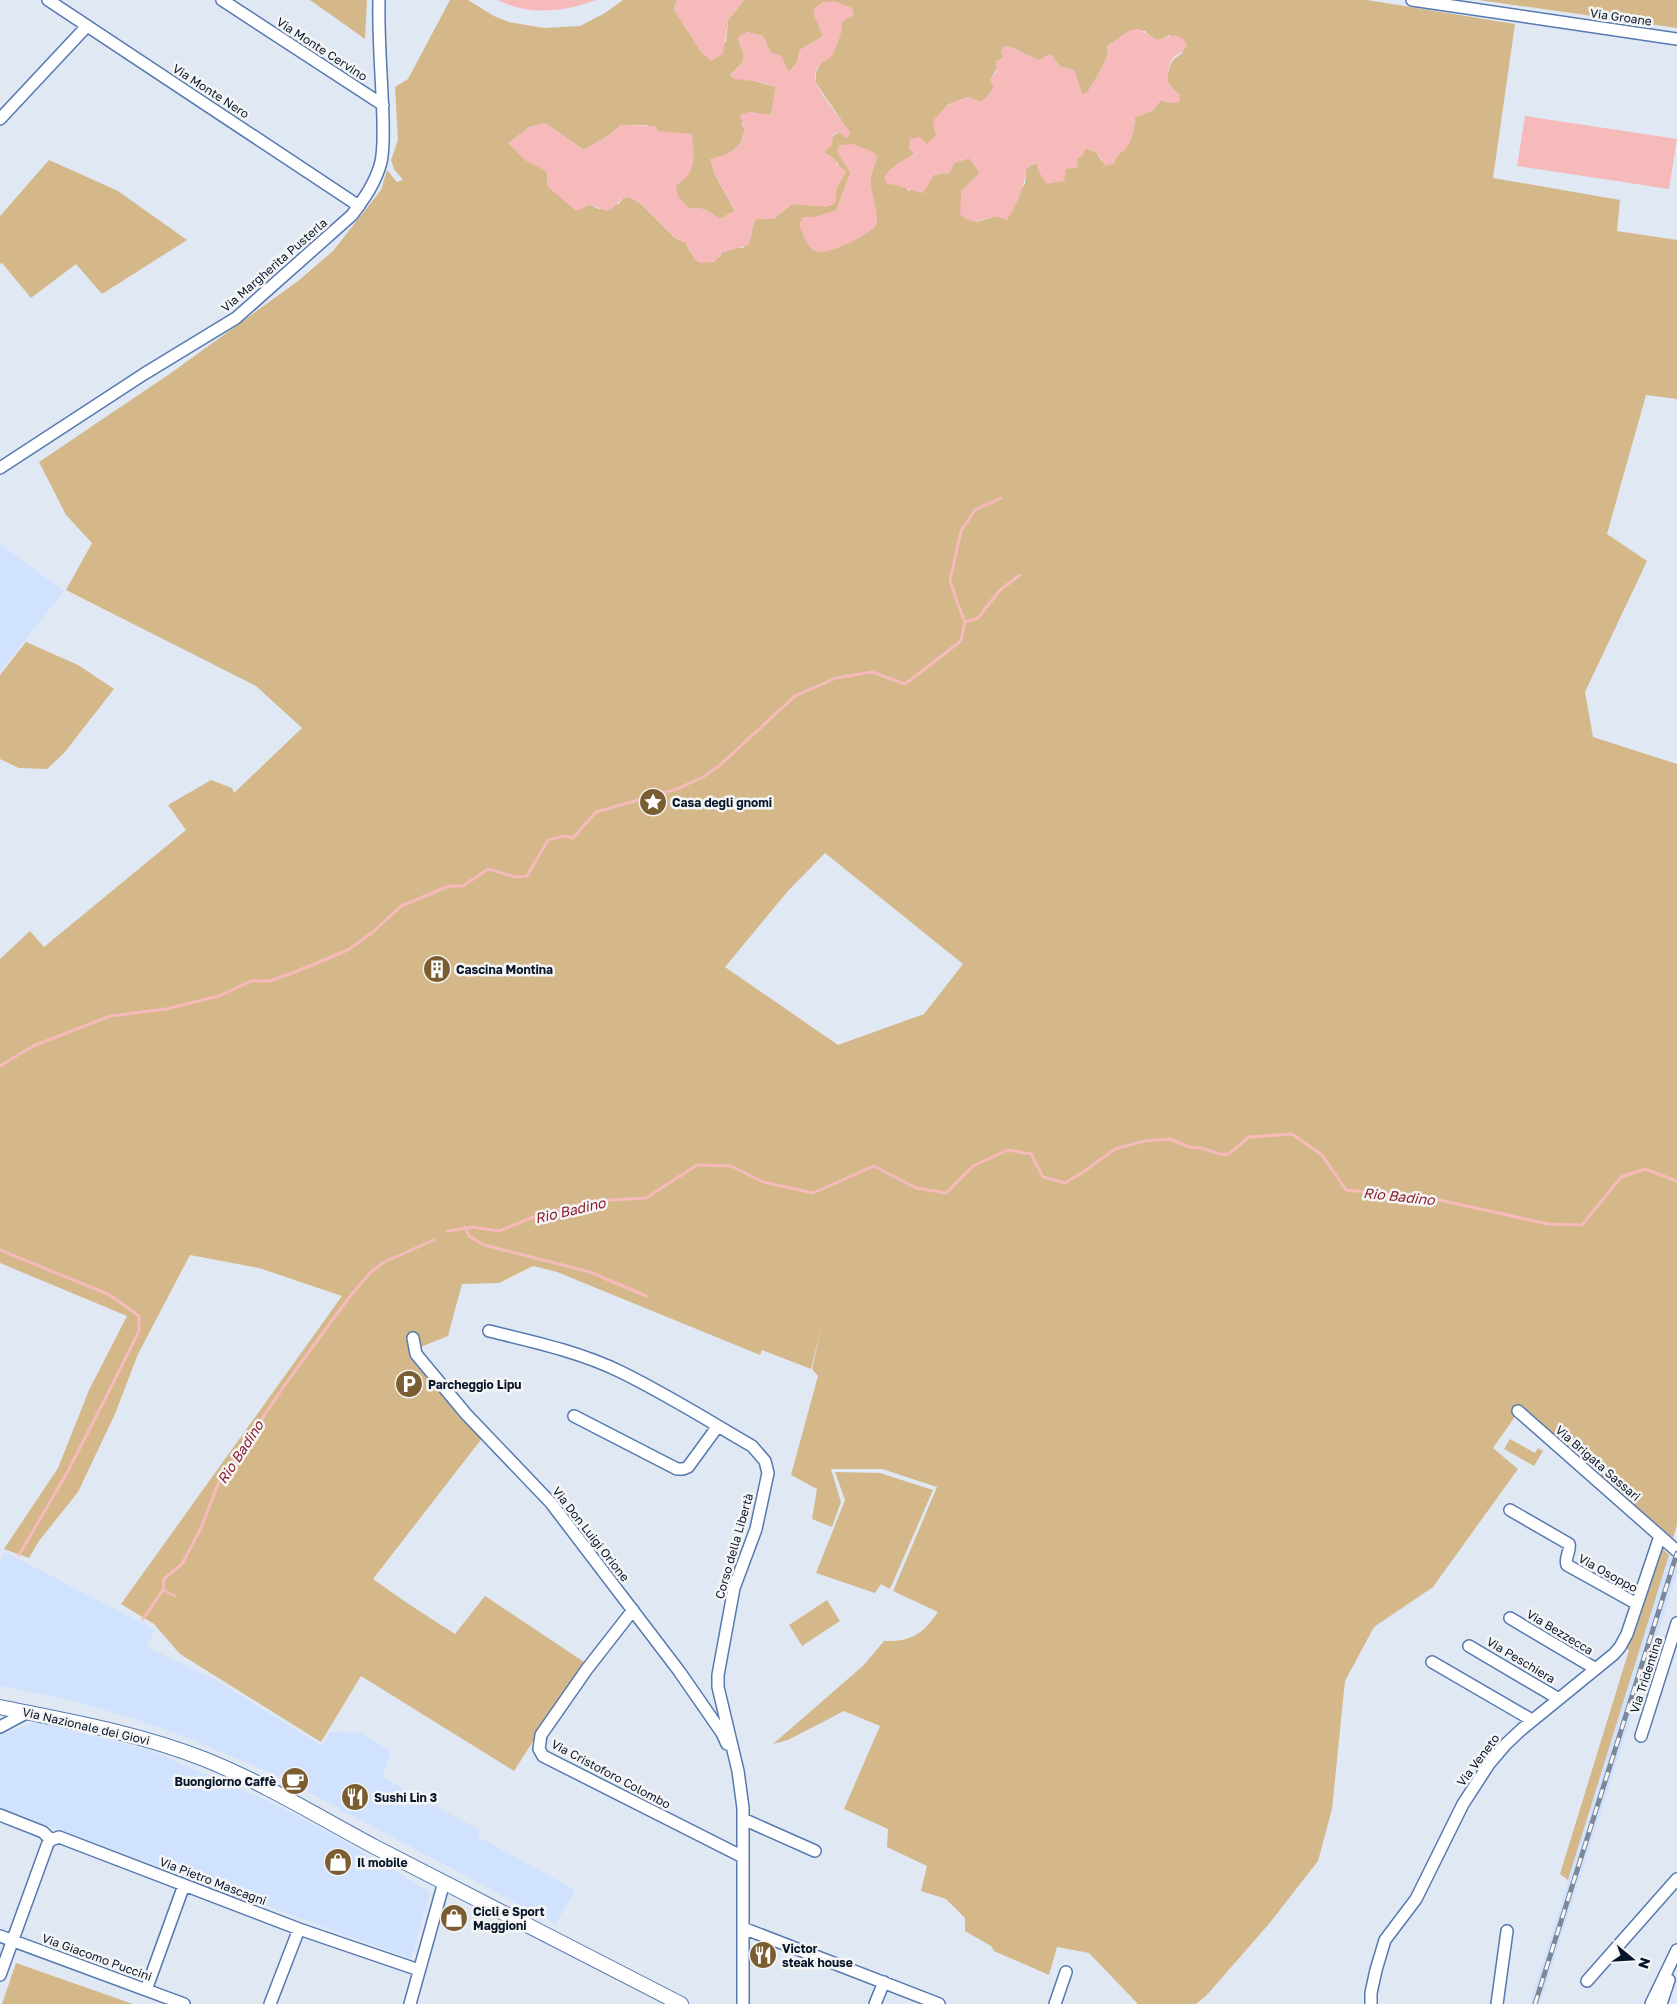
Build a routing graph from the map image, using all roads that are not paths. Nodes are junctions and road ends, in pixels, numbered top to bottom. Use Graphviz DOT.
graph roads {
  1 [pos="48,0"];
  2 [pos="222,0"];
  3 [pos="379,0"];
  4 [pos="1412,0"];
  5 [pos="87,26"];
  6 [pos="1677,39"];
  7 [pos="383,105"];
  8 [pos="0,119"];
  9 [pos="359,206"];
  10 [pos="1,464"];
  11 [pos="489,1331"];
  12 [pos="413,1338"];
  13 [pos="1518,1411"];
  14 [pos="574,1416"];
  15 [pos="718,1426"];
  16 [pos="1510,1510"];
  17 [pos="1662,1538"];
  18 [pos="1677,1551"];
  19 [pos="1637,1604"];
  20 [pos="634,1610"];
  21 [pos="1510,1618"];
  22 [pos="1677,1623"];
  23 [pos="1469,1646"];
  24 [pos="1432,1662"];
  25 [pos="1596,1669"];
  26 [pos="1558,1699"];
  27 [pos="0,1707"];
  28 [pos="28,1712"];
  29 [pos="1532,1720"];
  30 [pos="0,1727"];
  31 [pos="1641,1736"];
  32 [pos="735,1759"];
  33 [pos="0,1815"];
  34 [pos="743,1819"];
  35 [pos="51,1840"];
  36 [pos="814,1851"];
  37 [pos="744,1857"];
  38 [pos="1677,1879"];
  39 [pos="444,1882"];
  40 [pos="184,1885"];
  41 [pos="743,1928"];
  42 [pos="299,1929"];
  43 [pos="1507,1931"];
  44 [pos="0,1936"];
  45 [pos="13,1941"];
  46 [pos="1676,1952"];
  47 [pos="419,1970"];
  48 [pos="1066,1972"];
  49 [pos="0,1975"];
  50 [pos="1587,1981"];
  51 [pos="884,1982"];
  52 [pos="146,1990"];
  53 [pos="184,2004"];
  54 [pos="270,2004"];
  55 [pos="410,2004"];
  56 [pos="681,2004"];
  57 [pos="743,2004"];
  58 [pos="875,2004"];
  59 [pos="939,2004"];
  60 [pos="1054,2004"];
  61 [pos="1371,2004"];
  62 [pos="1497,2004"];
  63 [pos="1651,2004"];
  64 [pos="1661,2004"];
  1 -- 5 [label="street, Via Monte Nero"];
  2 -- 7 [label="street, Via Monte Cervino"];
  3 -- 7 [label="street, Via Margherita Pusterla"];
  4 -- 6 [label="street, Via Groane"];
  5 -- 8 [label="street"];
  5 -- 9 [label="street, Via Monte Nero"];
  7 -- 9 [label="street, Via Margherita Pusterla"];
  9 -- 10 [label="street, Via Margherita Pusterla"];
  11 -- 15 [label="street, Corso della Libertà"];
  12 -- 20 [label="street, Via Don Luigi Orione"];
  13 -- 17 [label="street, Via Brigata Sassari"];
  14 -- 15 [label="street"];
  15 -- 32 [label="street, Corso della Libertà"];
  16 -- 19 [label="street, Via Osoppo"];
  17 -- 18 [label="street, Via Brigata Sassari"];
  17 -- 19 [label="street, Via Veneto"];
  19 -- 25 [label="street, Via Veneto"];
  20 -- 32 [label="street, Via Don Luigi Orione"];
  20 -- 37 [label="street, Via Cristoforo Colombo"];
  21 -- 25 [label="street, Via Bezzecca"];
  22 -- 31 [label="street, Via Tridentina"];
  23 -- 26 [label="street, Via Peschiera"];
  24 -- 29 [label="street"];
  25 -- 26 [label="street, Via Veneto"];
  26 -- 29 [label="street, Via Veneto"];
  27 -- 28 [label="main road, Via Nazionale dei Giovi"];
  28 -- 30 [label="street"];
  28 -- 39 [label="main road, Via Nazionale dei Giovi"];
  29 -- 61 [label="street, Via Veneto"];
  32 -- 34 [label="street, Corso della Libertà"];
  33 -- 35 [label="street, Via Pietro Mascagni"];
  34 -- 36 [label="street"];
  34 -- 37 [label="street, Corso della Libertà"];
  35 -- 40 [label="street, Via Pietro Mascagni"];
  35 -- 45 [label="street"];
  37 -- 41 [label="street, Corso della Libertà"];
  38 -- 50 [label="street"];
  39 -- 47 [label="street"];
  39 -- 56 [label="main road, Via Nazionale dei Giovi"];
  40 -- 42 [label="street, Via Pietro Mascagni"];
  40 -- 52 [label="street"];
  41 -- 51 [label="street"];
  41 -- 57 [label="street, Corso della Libertà"];
  42 -- 47 [label="street, Via Pietro Mascagni"];
  42 -- 54 [label="street"];
  43 -- 62 [label="street"];
  44 -- 45 [label="street, Via Giacomo Puccini"];
  45 -- 49 [label="street"];
  45 -- 52 [label="street, Via Giacomo Puccini"];
  46 -- 63 [label="street"];
  46 -- 64 [label="street"];
  47 -- 55 [label="street"];
  48 -- 60 [label="street"];
  51 -- 58 [label="street"];
  51 -- 59 [label="street"];
  52 -- 53 [label="street, Via Giacomo Puccini"];
}
